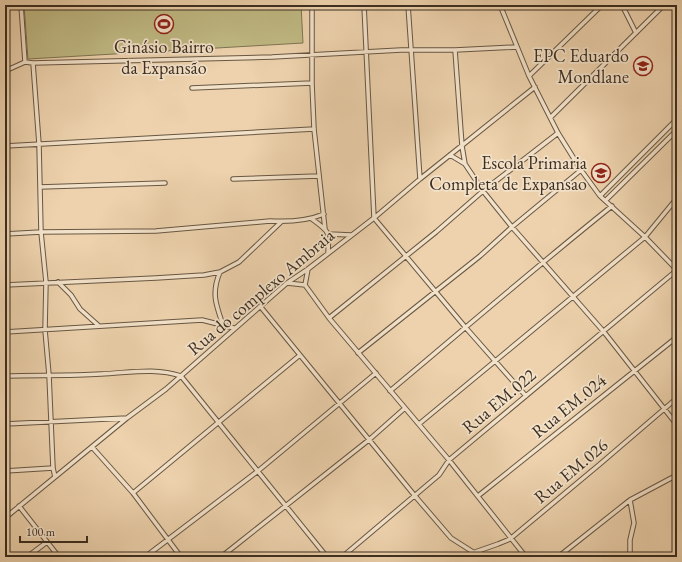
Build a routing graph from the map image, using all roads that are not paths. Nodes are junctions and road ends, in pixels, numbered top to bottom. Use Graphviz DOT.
graph roads {
  1 [pos="21,5"];
  2 [pos="312,5"];
  3 [pos="323,5"];
  4 [pos="364,5"];
  5 [pos="408,5"];
  6 [pos="500,5"];
  7 [pos="602,5"];
  8 [pos="622,5"];
  9 [pos="664,5"];
  10 [pos="675,5"];
  11 [pos="677,9"];
  12 [pos="636,33"];
  13 [pos="517,47"];
  14 [pos="412,50"];
  15 [pos="455,50"];
  16 [pos="365,52"];
  17 [pos="313,55"];
  18 [pos="25,62"];
  19 [pos="33,63"];
  20 [pos="5,71"];
  21 [pos="529,76"];
  22 [pos="312,83"];
  23 [pos="535,87"];
  24 [pos="192,88"];
  25 [pos="551,117"];
  26 [pos="677,119"];
  27 [pos="314,129"];
  28 [pos="677,130"];
  29 [pos="558,133"];
  30 [pos="39,144"];
  31 [pos="5,146"];
  32 [pos="462,146"];
  33 [pos="450,155"];
  34 [pos="466,164"];
  35 [pos="582,170"];
  36 [pos="319,176"];
  37 [pos="233,179"];
  38 [pos="420,179"];
  39 [pos="165,183"];
  40 [pos="40,188"];
  41 [pos="483,191"];
  42 [pos="600,196"];
  43 [pos="677,198"];
  44 [pos="606,200"];
  45 [pos="612,206"];
  46 [pos="324,214"];
  47 [pos="374,218"];
  48 [pos="312,219"];
  49 [pos="281,222"];
  50 [pos="512,227"];
  51 [pos="325,229"];
  52 [pos="41,232"];
  53 [pos="5,234"];
  54 [pos="329,234"];
  55 [pos="352,235"];
  56 [pos="645,237"];
  57 [pos="328,253"];
  58 [pos="406,256"];
  59 [pos="543,262"];
  60 [pos="308,269"];
  61 [pos="677,270"];
  62 [pos="220,272"];
  63 [pos="46,282"];
  64 [pos="58,282"];
  65 [pos="287,283"];
  66 [pos="5,285"];
  67 [pos="305,285"];
  68 [pos="436,291"];
  69 [pos="573,296"];
  70 [pos="260,306"];
  71 [pos="330,318"];
  72 [pos="223,325"];
  73 [pos="100,326"];
  74 [pos="234,328"];
  75 [pos="466,328"];
  76 [pos="45,330"];
  77 [pos="5,332"];
  78 [pos="604,332"];
  79 [pos="677,337"];
  80 [pos="358,353"];
  81 [pos="300,355"];
  82 [pos="496,360"];
  83 [pos="634,372"];
  84 [pos="376,374"];
  85 [pos="49,375"];
  86 [pos="5,376"];
  87 [pos="181,376"];
  88 [pos="390,391"];
  89 [pos="526,396"];
  90 [pos="677,398"];
  91 [pos="340,403"];
  92 [pos="405,408"];
  93 [pos="664,409"];
  94 [pos="127,418"];
  95 [pos="51,422"];
  96 [pos="218,423"];
  97 [pos="5,424"];
  98 [pos="419,424"];
  99 [pos="677,425"];
  100 [pos="370,439"];
  101 [pos="92,447"];
  102 [pos="449,460"];
  103 [pos="53,468"];
  104 [pos="5,471"];
  105 [pos="258,471"];
  106 [pos="677,475"];
  107 [pos="55,477"];
  108 [pos="133,493"];
  109 [pos="415,496"];
  110 [pos="478,496"];
  111 [pos="630,500"];
  112 [pos="19,506"];
  113 [pos="286,506"];
  114 [pos="5,518"];
  115 [pos="168,539"];
  116 [pos="510,539"];
  117 [pos="47,542"];
  118 [pos="473,552"];
  119 [pos="27,557"];
  120 [pos="59,557"];
  121 [pos="145,557"];
  122 [pos="181,557"];
  123 [pos="222,557"];
  124 [pos="327,557"];
  125 [pos="342,557"];
  126 [pos="461,557"];
  127 [pos="526,557"];
  128 [pos="558,557"];
  129 [pos="630,557"];
  1 -- 18 [label="street"];
  2 -- 3 [label="street"];
  2 -- 17 [label="street"];
  4 -- 16 [label="street"];
  5 -- 14 [label="street"];
  6 -- 13 [label="street"];
  7 -- 21 [label="street"];
  8 -- 12 [label="street"];
  9 -- 12 [label="street"];
  10 -- 11 [label="street"];
  12 -- 25 [label="street"];
  13 -- 15 [label="street"];
  13 -- 21 [label="street"];
  14 -- 15 [label="street"];
  14 -- 16 [label="street"];
  14 -- 38 [label="street"];
  15 -- 32 [label="street"];
  16 -- 17 [label="street"];
  16 -- 47 [label="street"];
  17 -- 19 [label="street"];
  17 -- 22 [label="street"];
  18 -- 19 [label="street"];
  18 -- 20 [label="street"];
  19 -- 30 [label="street"];
  21 -- 23 [label="street"];
  22 -- 24 [label="street"];
  22 -- 27 [label="street"];
  23 -- 25 [label="street"];
  23 -- 32 [label="street, Rua do complexo Ambraia"];
  25 -- 29 [label="street"];
  26 -- 42 [label="street"];
  27 -- 30 [label="street"];
  27 -- 36 [label="street"];
  28 -- 44 [label="street"];
  29 -- 35 [label="street"];
  29 -- 41 [label="street"];
  30 -- 31 [label="street"];
  30 -- 40 [label="street"];
  32 -- 33 [label="street, Rua do complexo Ambraia"];
  32 -- 34 [label="street"];
  33 -- 34 [label="street"];
  33 -- 38 [label="street, Rua do complexo Ambraia"];
  34 -- 41 [label="street"];
  35 -- 42 [label="street"];
  35 -- 50 [label="street"];
  36 -- 37 [label="street"];
  36 -- 46 [label="street"];
  38 -- 47 [label="street, Rua do complexo Ambraia"];
  39 -- 40 [label="street"];
  40 -- 52 [label="street"];
  41 -- 50 [label="street"];
  41 -- 58 [label="street"];
  42 -- 44 [label="street"];
  43 -- 56 [label="street"];
  44 -- 45 [label="street"];
  45 -- 56 [label="street"];
  45 -- 59 [label="street"];
  46 -- 48 [label="street"];
  46 -- 51 [label="street"];
  47 -- 55 [label="street, Rua do complexo Ambraia"];
  47 -- 58 [label="street"];
  48 -- 49 [label="street"];
  48 -- 51 [label="street"];
  49 -- 52 [label="street"];
  49 -- 62 [label="street"];
  50 -- 59 [label="street"];
  50 -- 68 [label="street"];
  51 -- 54 [label="street"];
  52 -- 53 [label="street"];
  52 -- 63 [label="street"];
  54 -- 55 [label="street"];
  54 -- 57 [label="street"];
  55 -- 57 [label="street, Rua do complexo Ambraia"];
  56 -- 61 [label="street"];
  56 -- 69 [label="street"];
  57 -- 60 [label="street, Rua do complexo Ambraia"];
  58 -- 68 [label="street"];
  58 -- 71 [label="street"];
  59 -- 69 [label="street"];
  59 -- 75 [label="street"];
  60 -- 65 [label="street, Rua do complexo Ambraia"];
  60 -- 67 [label="street"];
  61 -- 78 [label="street, Rua EM.022"];
  62 -- 64 [label="street"];
  62 -- 72 [label="street"];
  63 -- 64 [label="street"];
  63 -- 66 [label="street"];
  63 -- 76 [label="street"];
  64 -- 73 [label="street"];
  65 -- 67 [label="street"];
  65 -- 70 [label="street, Rua do complexo Ambraia"];
  67 -- 71 [label="street"];
  68 -- 75 [label="street"];
  68 -- 80 [label="street"];
  69 -- 78 [label="street"];
  69 -- 82 [label="street"];
  70 -- 74 [label="street, Rua do complexo Ambraia"];
  70 -- 81 [label="street"];
  71 -- 80 [label="street"];
  72 -- 73 [label="street"];
  72 -- 74 [label="street"];
  73 -- 76 [label="street"];
  74 -- 87 [label="street, Rua do complexo Ambraia"];
  75 -- 82 [label="street"];
  75 -- 88 [label="street"];
  76 -- 77 [label="street"];
  76 -- 85 [label="street"];
  78 -- 83 [label="street"];
  78 -- 89 [label="street, Rua EM.022"];
  79 -- 83 [label="street, Rua EM.024"];
  80 -- 84 [label="street"];
  81 -- 91 [label="street"];
  81 -- 96 [label="street"];
  82 -- 89 [label="street"];
  82 -- 98 [label="street"];
  83 -- 93 [label="street"];
  83 -- 110 [label="street, Rua EM.024"];
  84 -- 88 [label="street"];
  84 -- 91 [label="street"];
  85 -- 86 [label="street"];
  85 -- 87 [label="street"];
  85 -- 95 [label="street"];
  87 -- 94 [label="street, Rua do complexo Ambraia"];
  87 -- 96 [label="street"];
  88 -- 92 [label="street"];
  89 -- 102 [label="street, Rua EM.022"];
  90 -- 93 [label="street, Rua EM.026"];
  91 -- 100 [label="street"];
  91 -- 105 [label="street"];
  92 -- 98 [label="street"];
  92 -- 100 [label="street"];
  93 -- 99 [label="street"];
  93 -- 116 [label="street, Rua EM.026"];
  94 -- 95 [label="street"];
  94 -- 101 [label="street, Rua do complexo Ambraia"];
  95 -- 97 [label="street"];
  95 -- 103 [label="street"];
  96 -- 105 [label="street"];
  96 -- 108 [label="street"];
  98 -- 102 [label="street"];
  100 -- 109 [label="street"];
  100 -- 113 [label="street"];
  101 -- 107 [label="street, Rua do complexo Ambraia"];
  101 -- 108 [label="street"];
  102 -- 109 [label="street, Rua EM.022"];
  102 -- 110 [label="street"];
  103 -- 104 [label="street"];
  103 -- 107 [label="street"];
  105 -- 113 [label="street"];
  105 -- 115 [label="street"];
  106 -- 111 [label="street"];
  107 -- 112 [label="street, Rua do complexo Ambraia"];
  108 -- 115 [label="street"];
  109 -- 118 [label="street"];
  109 -- 125 [label="street, Rua EM.022"];
  110 -- 116 [label="street"];
  111 -- 128 [label="street"];
  111 -- 129 [label="street"];
  112 -- 114 [label="street, Rua do complexo Ambraia"];
  112 -- 117 [label="street"];
  113 -- 123 [label="street"];
  113 -- 124 [label="street"];
  115 -- 121 [label="street"];
  115 -- 122 [label="street"];
  116 -- 118 [label="street, Rua EM.026"];
  116 -- 127 [label="street"];
  117 -- 119 [label="street"];
  117 -- 120 [label="street"];
  118 -- 126 [label="street, Rua EM.026"];
}
